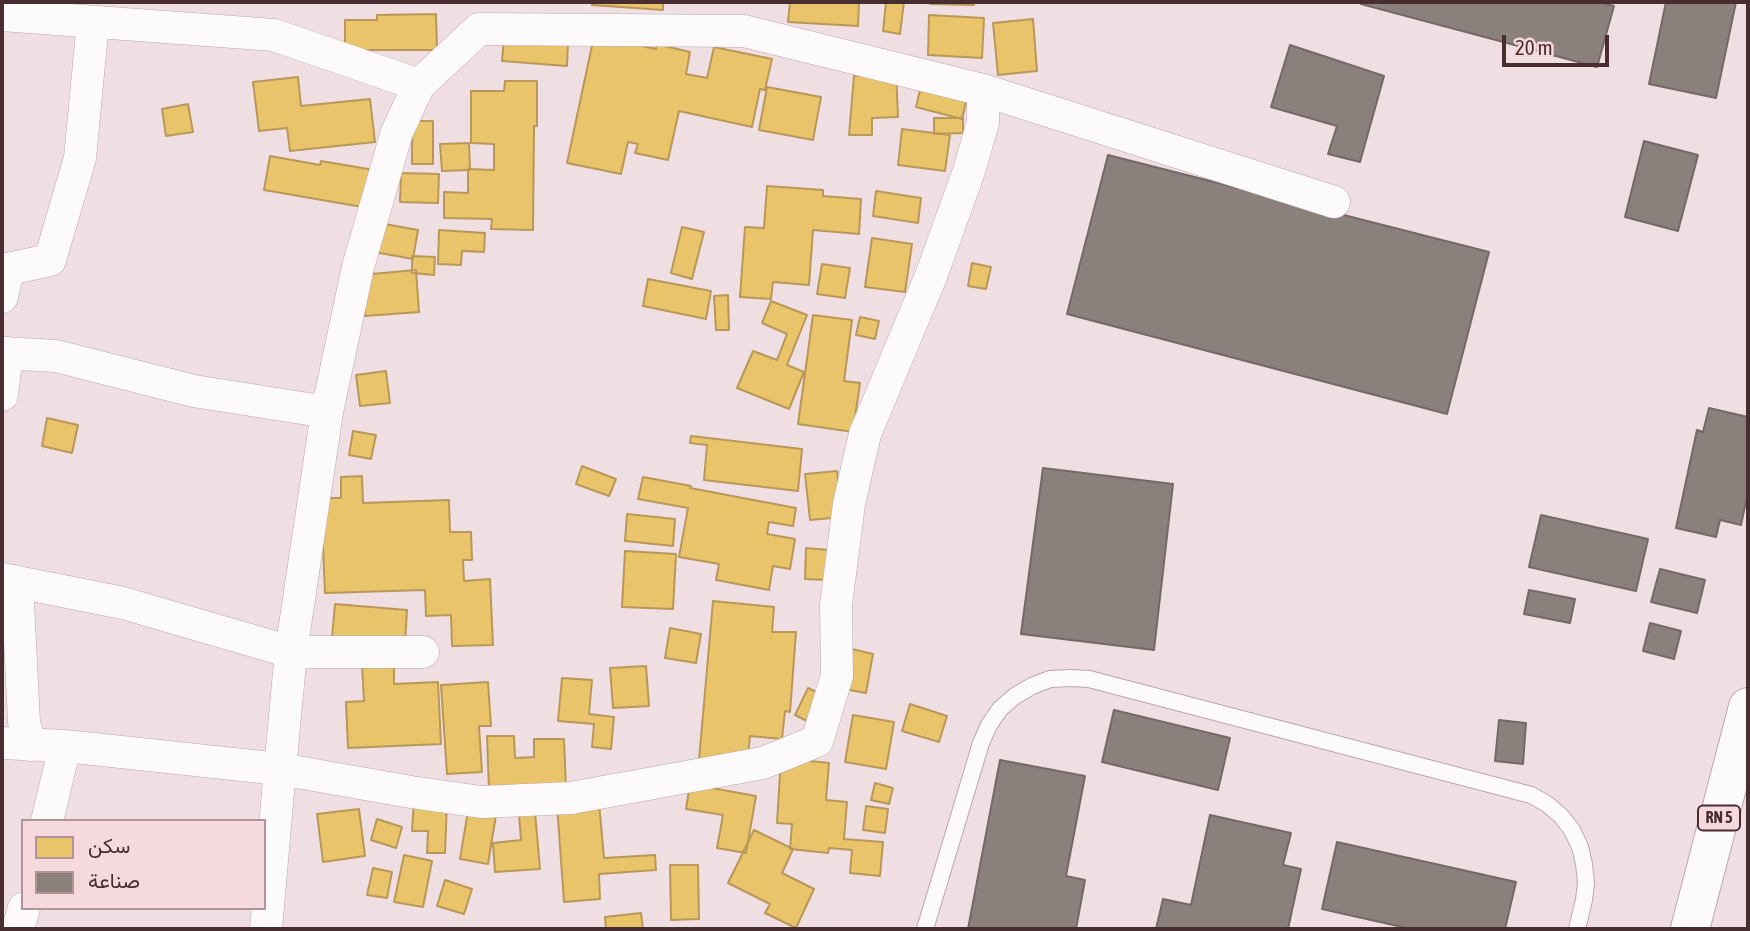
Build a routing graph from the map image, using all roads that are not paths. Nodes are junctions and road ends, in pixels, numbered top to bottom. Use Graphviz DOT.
graph roads {
  1 [pos="2,15"];
  2 [pos="93,22"];
  3 [pos="419,85"];
  4 [pos="983,90"];
  5 [pos="1334,202"];
  6 [pos="4,278"];
  7 [pos="5,353"];
  8 [pos="2,395"];
  9 [pos="327,412"];
  10 [pos="9,580"];
  11 [pos="291,652"];
  12 [pos="423,652"];
  13 [pos="1748,707"];
  14 [pos="16,744"];
  15 [pos="65,746"];
  16 [pos="280,769"];
  17 [pos="47,819"];
  18 [pos="23,910"];
  19 [pos="18,929"];
  20 [pos="266,929"];
  21 [pos="925,929"];
  22 [pos="1577,929"];
  23 [pos="1690,929"];
  1 -- 2 [label="street"];
  2 -- 3 [label="street"];
  2 -- 6 [label="street"];
  3 -- 4 [label="street"];
  3 -- 9 [label="street"];
  4 -- 5 [label="street"];
  4 -- 16 [label="street"];
  7 -- 8 [label="street"];
  7 -- 9 [label="street"];
  9 -- 11 [label="street"];
  10 -- 11 [label="street"];
  10 -- 14 [label="street"];
  11 -- 12 [label="street"];
  11 -- 16 [label="street"];
  13 -- 23 [label="main road, RN 5"];
  14 -- 15 [label="street"];
  15 -- 16 [label="street"];
  15 -- 17 [label="street"];
  16 -- 20 [label="street"];
  18 -- 19 [label="street"];
  21 -- 22 [label="lane"];
}
